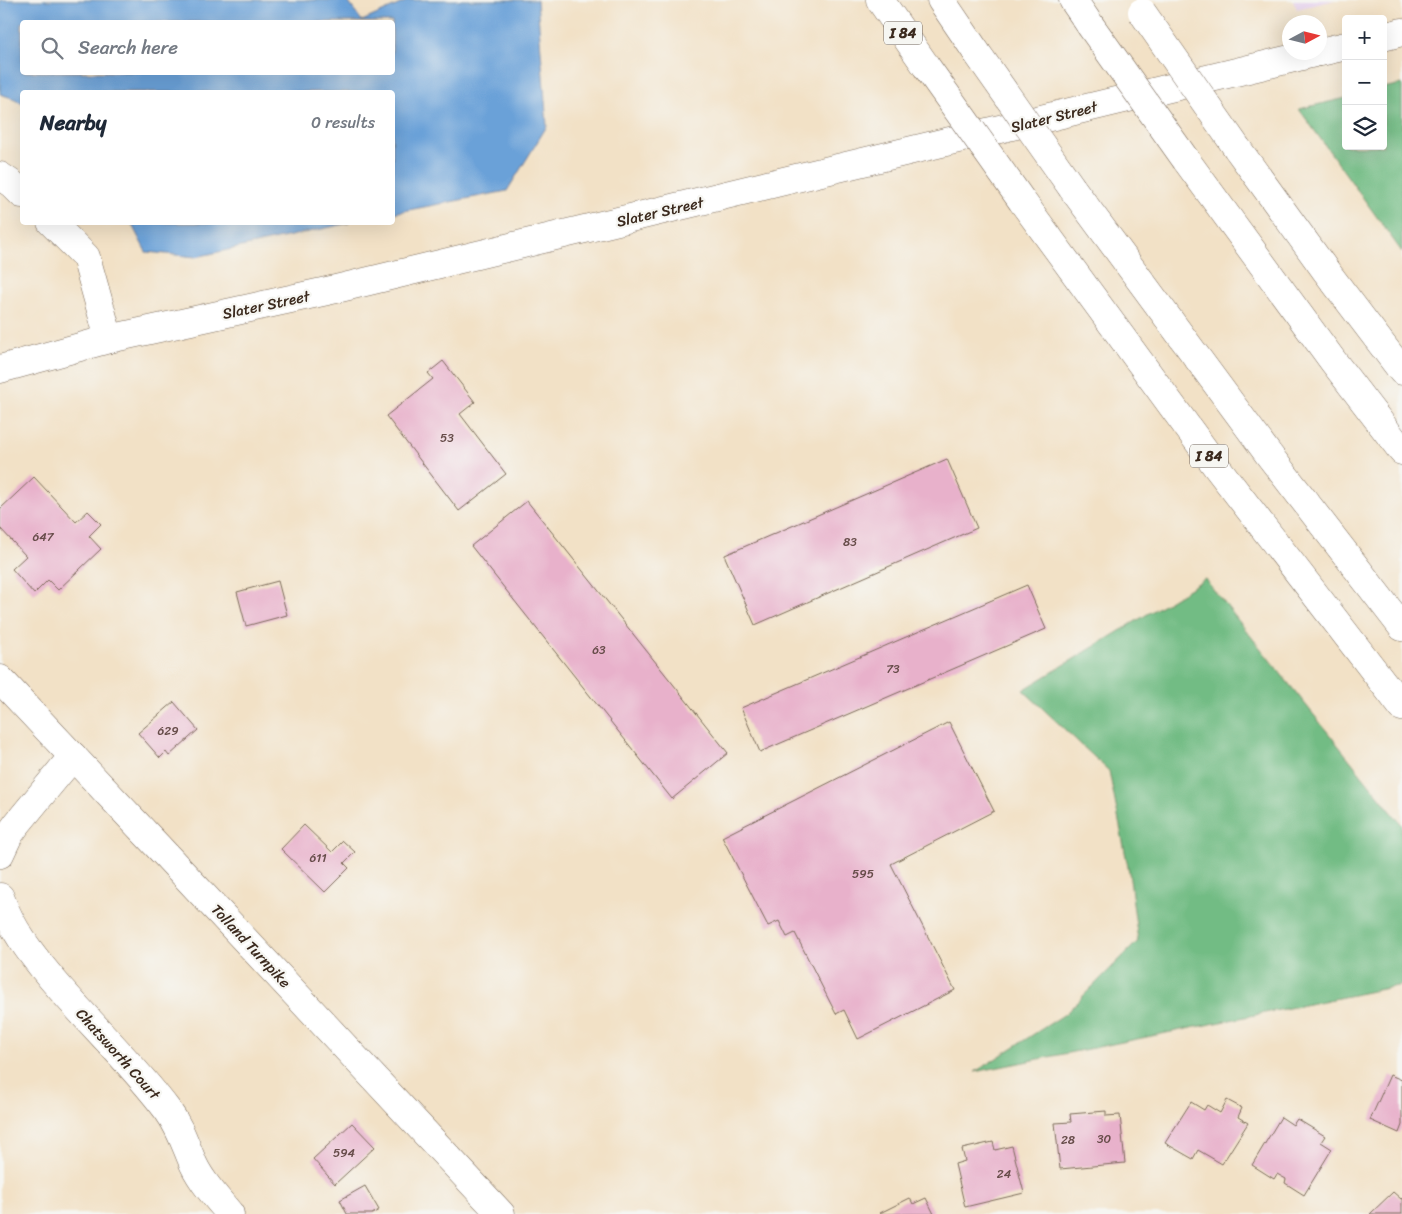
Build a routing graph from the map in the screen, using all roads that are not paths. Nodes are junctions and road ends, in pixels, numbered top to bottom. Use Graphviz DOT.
graph roads {
  1 [pos="880,0"];
  2 [pos="941,0"];
  3 [pos="1073,0"];
  4 [pos="1138,6"];
  5 [pos="1402,32"];
  6 [pos="1387,36"];
  7 [pos="1342,47"];
  8 [pos="1327,50"];
  9 [pos="1286,60"];
  10 [pos="0,176"];
  11 [pos="20,192"];
  12 [pos="54,225"];
  13 [pos="109,339"];
  14 [pos="0,369"];
  15 [pos="1402,371"];
  16 [pos="1402,451"];
  17 [pos="1402,628"];
  18 [pos="0,679"];
  19 [pos="1402,707"];
  20 [pos="73,756"];
  21 [pos="0,854"];
  22 [pos="0,896"];
  23 [pos="230,1214"];
  24 [pos="501,1214"];
  1 -- 19 [label="main road, I 84, bridge"];
  2 -- 17 [label="main road, bridge"];
  3 -- 16 [label="main road, bridge"];
  4 -- 15 [label="main road, bridge"];
  5 -- 6 [label="main road"];
  7 -- 8 [label="main road, Slater Street"];
  9 -- 13 [label="main road, Slater Street"];
  10 -- 11 [label="main road"];
  12 -- 13 [label="main road"];
  13 -- 14 [label="main road, Slater Street"];
  18 -- 20 [label="main road, Tolland Turnpike"];
  20 -- 21 [label="main road"];
  20 -- 24 [label="main road, Tolland Turnpike"];
  22 -- 23 [label="main road, Chatsworth Court"];
}
